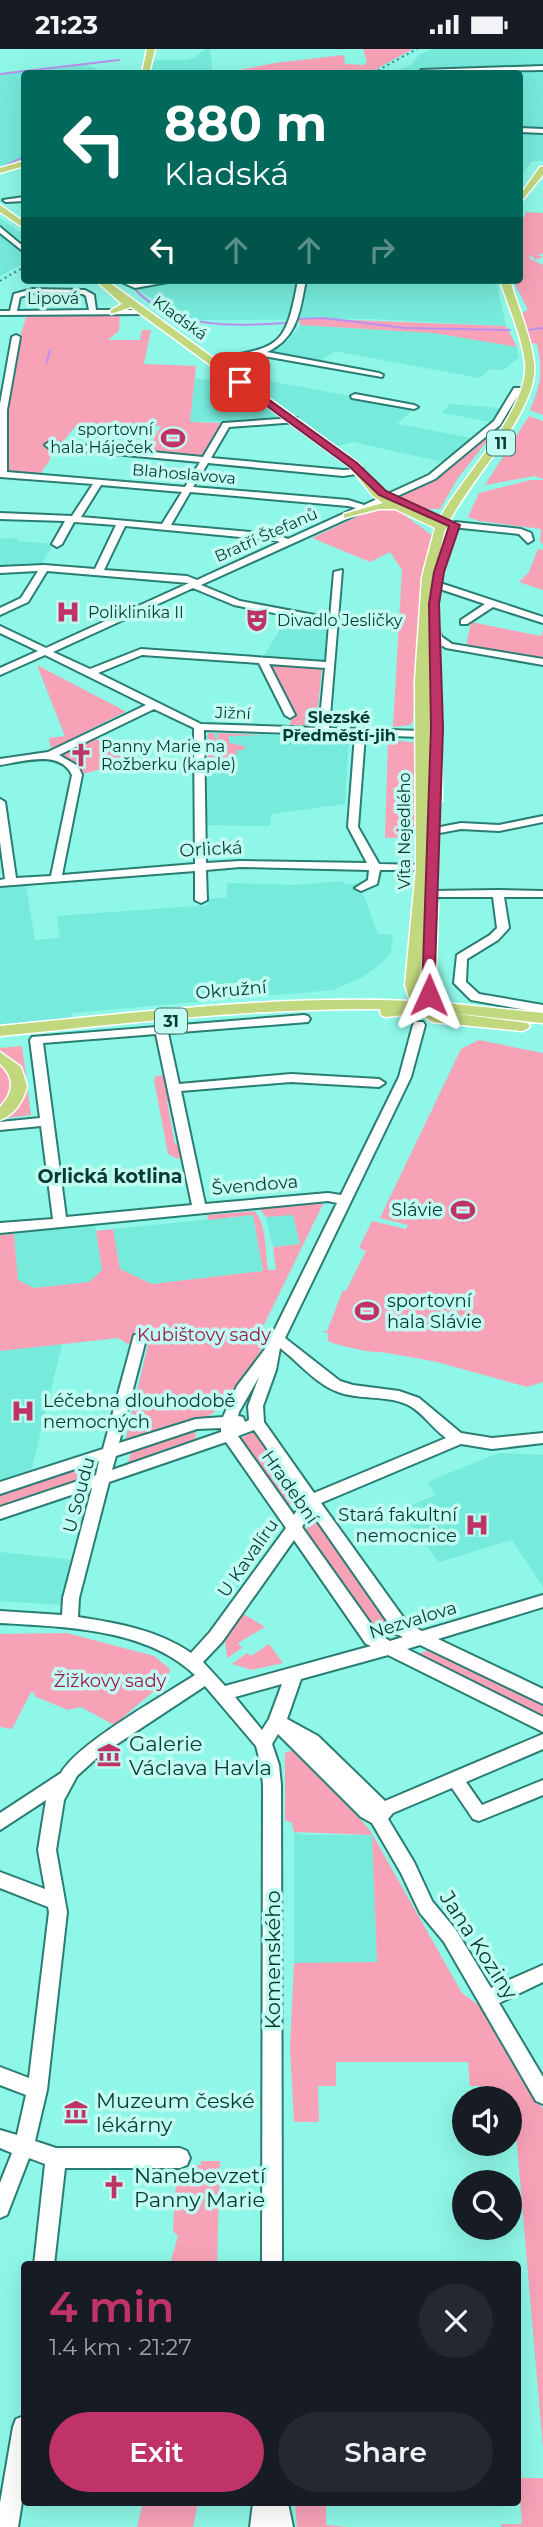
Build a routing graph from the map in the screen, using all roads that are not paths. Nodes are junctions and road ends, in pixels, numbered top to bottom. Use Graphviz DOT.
graph roads {
  1 [pos="151,49"];
  2 [pos="543,68"];
  3 [pos="146,70"];
  4 [pos="424,70"];
  5 [pos="523,130"];
  6 [pos="543,131"];
  7 [pos="21,164"];
  8 [pos="543,169"];
  9 [pos="0,171"];
  10 [pos="523,194"];
  11 [pos="21,200"];
  12 [pos="3,208"];
  13 [pos="21,223"];
  14 [pos="0,229"];
  15 [pos="21,247"];
  16 [pos="105,284"];
  17 [pos="126,284"];
  18 [pos="144,284"];
  19 [pos="301,284"];
  20 [pos="506,284"];
  21 [pos="119,294"];
  22 [pos="13,312"];
  23 [pos="93,312"];
  24 [pos="114,312"];
  25 [pos="145,312"];
  26 [pos="0,313"];
  27 [pos="523,334"];
  28 [pos="16,337"];
  29 [pos="259,353"];
  30 [pos="10,361"];
  31 [pos="0,362"];
  32 [pos="213,362"];
  33 [pos="4,382"];
  34 [pos="371,382"];
  35 [pos="363,389"];
  36 [pos="517,390"];
  37 [pos="414,407"];
  38 [pos="1,410"];
  39 [pos="294,420"];
  40 [pos="1,434"];
  41 [pos="49,445"];
  42 [pos="206,459"];
  43 [pos="360,471"];
  44 [pos="2,474"];
  45 [pos="99,481"];
  46 [pos="463,486"];
  47 [pos="188,489"];
  48 [pos="380,499"];
  49 [pos="419,512"];
  50 [pos="0,516"];
  51 [pos="348,516"];
  52 [pos="73,519"];
  53 [pos="122,523"];
  54 [pos="443,525"];
  55 [pos="165,527"];
  56 [pos="528,540"];
  57 [pos="289,542"];
  58 [pos="57,544"];
  59 [pos="44,568"];
  60 [pos="0,570"];
  61 [pos="98,572"];
  62 [pos="339,572"];
  63 [pos="195,584"];
  64 [pos="443,587"];
  65 [pos="492,603"];
  66 [pos="3,610"];
  67 [pos="543,620"];
  68 [pos="334,622"];
  69 [pos="464,622"];
  70 [pos="0,629"];
  71 [pos="434,630"];
  72 [pos="46,651"];
  73 [pos="263,660"];
  74 [pos="543,662"];
  75 [pos="330,666"];
  76 [pos="0,672"];
  77 [pos="90,673"];
  78 [pos="154,705"];
  79 [pos="290,715"];
  80 [pos="421,718"];
  81 [pos="199,727"];
  82 [pos="324,731"];
  83 [pos="360,732"];
  84 [pos="396,733"];
  85 [pos="421,734"];
  86 [pos="51,755"];
  87 [pos="0,762"];
  88 [pos="0,802"];
  89 [pos="543,819"];
  90 [pos="433,831"];
  91 [pos="372,862"];
  92 [pos="200,866"];
  93 [pos="423,868"];
  94 [pos="56,878"];
  95 [pos="5,882"];
  96 [pos="361,888"];
  97 [pos="498,893"];
  98 [pos="431,894"];
  99 [pos="543,894"];
  100 [pos="201,899"];
  101 [pos="430,982"];
  102 [pos="418,998"];
  103 [pos="384,1007"];
  104 [pos="458,1007"];
  105 [pos="543,1009"];
  106 [pos="443,1018"];
  107 [pos="543,1018"];
  108 [pos="304,1019"];
  109 [pos="99,1025"];
  110 [pos="419,1025"];
  111 [pos="161,1029"];
  112 [pos="543,1029"];
  113 [pos="0,1031"];
  114 [pos="0,1036"];
  115 [pos="0,1058"];
  116 [pos="379,1083"];
  117 [pos="175,1088"];
  118 [pos="6,1110"];
  119 [pos="46,1121"];
  120 [pos="0,1126"];
  121 [pos="346,1201"];
  122 [pos="199,1209"];
  123 [pos="60,1221"];
  124 [pos="0,1228"];
  125 [pos="139,1339"];
  126 [pos="274,1346"];
  127 [pos="257,1423"];
  128 [pos="229,1427"];
  129 [pos="543,1438"];
  130 [pos="459,1439"];
  131 [pos="110,1454"];
  132 [pos="104,1478"];
  133 [pos="0,1488"];
  134 [pos="311,1501"];
  135 [pos="0,1513"];
  136 [pos="295,1526"];
  137 [pos="543,1601"];
  138 [pos="0,1617"];
  139 [pos="70,1621"];
  140 [pos="421,1638"];
  141 [pos="388,1648"];
  142 [pos="192,1662"];
  143 [pos="294,1674"];
  144 [pos="206,1677"];
  145 [pos="220,1693"];
  146 [pos="543,1697"];
  147 [pos="277,1722"];
  148 [pos="543,1725"];
  149 [pos="543,1741"];
  150 [pos="263,1743"];
  151 [pos="65,1779"];
  152 [pos="454,1779"];
  153 [pos="543,1787"];
  154 [pos="378,1818"];
  155 [pos="0,1822"];
  156 [pos="0,1879"];
  157 [pos="58,1907"];
  158 [pos="543,1973"];
  159 [pos="488,1999"];
  160 [pos="0,2076"];
  161 [pos="37,2089"];
  162 [pos="543,2095"];
  163 [pos="0,2139"];
  164 [pos="24,2147"];
  165 [pos="56,2158"];
  166 [pos="180,2158"];
  167 [pos="0,2208"];
  168 [pos="44,2261"];
  169 [pos="272,2261"];
  170 [pos="21,2445"];
  171 [pos="264,2506"];
  172 [pos="278,2506"];
  173 [pos="7,2527"];
  174 [pos="261,2527"];
  175 [pos="282,2527"];
  1 -- 3 [label="main road"];
  2 -- 4 [label="street"];
  5 -- 6 [label="street"];
  7 -- 9 [label="main road"];
  8 -- 10 [label="main road"];
  11 -- 12 [label="street"];
  12 -- 13 [label="main road"];
  14 -- 15 [label="street"];
  16 -- 21 [label="main road, Kladská"];
  17 -- 18 [label="street"];
  19 -- 29 [label="street"];
  20 -- 27 [label="main road, 11"];
  21 -- 24 [label="main road"];
  21 -- 25 [label="main road, Kladská"];
  22 -- 23 [label="street, Lipová"];
  22 -- 23 [label="street, Lipová"];
  22 -- 26 [label="street, Lipová"];
  23 -- 24 [label="street, Lipová"];
  24 -- 25 [label="street, Lipová"];
  25 -- 32 [label="main road, Kladská"];
  27 -- 46 [label="main road, 11"];
  27 -- 54 [label="main road, 11"];
  28 -- 30 [label="street"];
  29 -- 32 [label="street"];
  29 -- 34 [label="street"];
  30 -- 31 [label="street"];
  30 -- 33 [label="street"];
  32 -- 39 [label="main road, Kladská"];
  33 -- 38 [label="street"];
  35 -- 37 [label="street"];
  36 -- 48 [label="street, Bratří Štefanů"];
  38 -- 40 [label="street"];
  39 -- 42 [label="street"];
  39 -- 43 [label="main road, Kladská"];
  40 -- 44 [label="street"];
  41 -- 42 [label="street"];
  42 -- 43 [label="street"];
  42 -- 47 [label="street"];
  43 -- 48 [label="main road, Kladská"];
  44 -- 45 [label="street, Blahoslavova"];
  45 -- 47 [label="street, Blahoslavova"];
  45 -- 52 [label="street"];
  46 -- 49 [label="main road"];
  46 -- 54 [label="main road, 11"];
  47 -- 48 [label="street, Blahoslavova"];
  47 -- 55 [label="street"];
  48 -- 49 [label="main road, Kladská"];
  48 -- 51 [label="street, Bratří Štefanů"];
  48 -- 51 [label="main road"];
  48 -- 54 [label="main road, Kladská"];
  49 -- 54 [label="main road, Kladská"];
  50 -- 52 [label="street"];
  51 -- 57 [label="street, Bratří Štefanů"];
  52 -- 53 [label="street"];
  52 -- 58 [label="street"];
  53 -- 55 [label="street"];
  53 -- 61 [label="street"];
  54 -- 56 [label="street"];
  54 -- 71 [label="main road, Víta Nejedlého / 11"];
  54 -- 80 [label="main road, Víta Nejedlého / 11"];
  55 -- 57 [label="street"];
  57 -- 63 [label="street, Bratří Štefanů"];
  59 -- 60 [label="street"];
  59 -- 61 [label="street"];
  59 -- 66 [label="street"];
  61 -- 63 [label="street"];
  62 -- 68 [label="street"];
  63 -- 68 [label="street"];
  63 -- 72 [label="street, Bratří Štefanů"];
  64 -- 65 [label="street"];
  65 -- 67 [label="street"];
  65 -- 69 [label="street"];
  68 -- 75 [label="street"];
  70 -- 72 [label="street, Jižní"];
  71 -- 74 [label="street"];
  71 -- 90 [label="main road, Víta Nejedlého / 11"];
  72 -- 76 [label="street, Bratří Štefanů"];
  72 -- 77 [label="street, Jižní"];
  73 -- 75 [label="street"];
  73 -- 77 [label="street"];
  73 -- 79 [label="street"];
  75 -- 82 [label="street"];
  77 -- 78 [label="street, Jižní"];
  78 -- 81 [label="street, Jižní"];
  78 -- 86 [label="street"];
  80 -- 84 [label="street"];
  80 -- 85 [label="main road, Víta Nejedlého / 11"];
  81 -- 82 [label="street, Jižní"];
  81 -- 92 [label="street"];
  82 -- 83 [label="street, Jižní"];
  83 -- 84 [label="street, Jižní"];
  83 -- 91 [label="street"];
  84 -- 85 [label="street, Jižní"];
  85 -- 93 [label="main road, Víta Nejedlého / 11"];
  86 -- 87 [label="street"];
  86 -- 94 [label="street"];
  88 -- 95 [label="street"];
  89 -- 90 [label="street, Víta Nejedlého"];
  90 -- 98 [label="main road, Víta Nejedlého / 11"];
  91 -- 92 [label="street, Orlická"];
  91 -- 93 [label="street, Orlická"];
  91 -- 96 [label="street"];
  92 -- 94 [label="street, Orlická"];
  92 -- 100 [label="street"];
  93 -- 102 [label="main road, Víta Nejedlého / 11"];
  94 -- 95 [label="street, Orlická"];
  97 -- 98 [label="street, Víta Nejedlého"];
  97 -- 99 [label="street, Víta Nejedlého"];
  97 -- 105 [label="street"];
  98 -- 101 [label="main road, Víta Nejedlého / 11"];
  101 -- 102 [label="main road, Víta Nejedlého / 11"];
  101 -- 104 [label="main road"];
  102 -- 103 [label="main road"];
  102 -- 103 [label="main road"];
  102 -- 104 [label="main road"];
  102 -- 106 [label="main road"];
  103 -- 106 [label="main road, 31"];
  103 -- 109 [label="main road, Okružní / 31"];
  104 -- 107 [label="main road"];
  106 -- 112 [label="main road, 31"];
  108 -- 111 [label="street, Okružní"];
  109 -- 113 [label="main road, Okružní / 31"];
  109 -- 114 [label="main road, Okružní / 31"];
  110 -- 121 [label="street"];
  111 -- 117 [label="street"];
  111 -- 119 [label="street, Okružní"];
  115 -- 118 [label="main road"];
  116 -- 117 [label="street"];
  117 -- 122 [label="street"];
  119 -- 120 [label="street"];
  119 -- 123 [label="street"];
  121 -- 122 [label="street, Švendova"];
  121 -- 126 [label="street"];
  122 -- 123 [label="street, Švendova"];
  123 -- 124 [label="street, Švendova"];
  125 -- 131 [label="street, U Soudu"];
  126 -- 127 [label="street"];
  126 -- 128 [label="street"];
  126 -- 130 [label="street"];
  127 -- 128 [label="street"];
  127 -- 134 [label="street, Hradební"];
  128 -- 131 [label="street"];
  128 -- 132 [label="street"];
  128 -- 136 [label="street, Hradební"];
  129 -- 130 [label="street"];
  130 -- 134 [label="street"];
  131 -- 132 [label="street, U Soudu"];
  131 -- 133 [label="street"];
  132 -- 135 [label="street"];
  132 -- 139 [label="street, U Soudu"];
  134 -- 136 [label="street, U Kavalíru"];
  134 -- 140 [label="street, Hradební"];
  136 -- 141 [label="street, Hradební"];
  136 -- 142 [label="street, U Kavalíru"];
  137 -- 140 [label="street, Nezvalova"];
  138 -- 139 [label="street, Komenského"];
  139 -- 142 [label="street, Komenského"];
  140 -- 141 [label="street, Nezvalova"];
  140 -- 146 [label="street, Hradební"];
  141 -- 143 [label="street, Nezvalova"];
  141 -- 148 [label="street, Hradební"];
  142 -- 144 [label="street, Komenského"];
  143 -- 145 [label="street, Nezvalova"];
  143 -- 147 [label="street"];
  144 -- 145 [label="street, Komenského"];
  144 -- 151 [label="street"];
  145 -- 150 [label="street, Komenského"];
  147 -- 150 [label="street"];
  147 -- 154 [label="street, Jana Koziny"];
  149 -- 152 [label="street"];
  150 -- 169 [label="street, Komenského"];
  151 -- 155 [label="street"];
  151 -- 157 [label="street"];
  152 -- 153 [label="street"];
  152 -- 154 [label="street"];
  154 -- 159 [label="street, Jana Koziny"];
  156 -- 157 [label="street"];
  157 -- 161 [label="street"];
  158 -- 159 [label="street"];
  159 -- 162 [label="street, Jana Koziny"];
  160 -- 161 [label="street"];
  161 -- 164 [label="street"];
  163 -- 164 [label="street"];
  164 -- 165 [label="street"];
  164 -- 167 [label="street"];
  165 -- 166 [label="street"];
  165 -- 168 [label="street"];
  170 -- 173 [label="street"];
  171 -- 174 [label="street"];
  172 -- 175 [label="street"];
}
